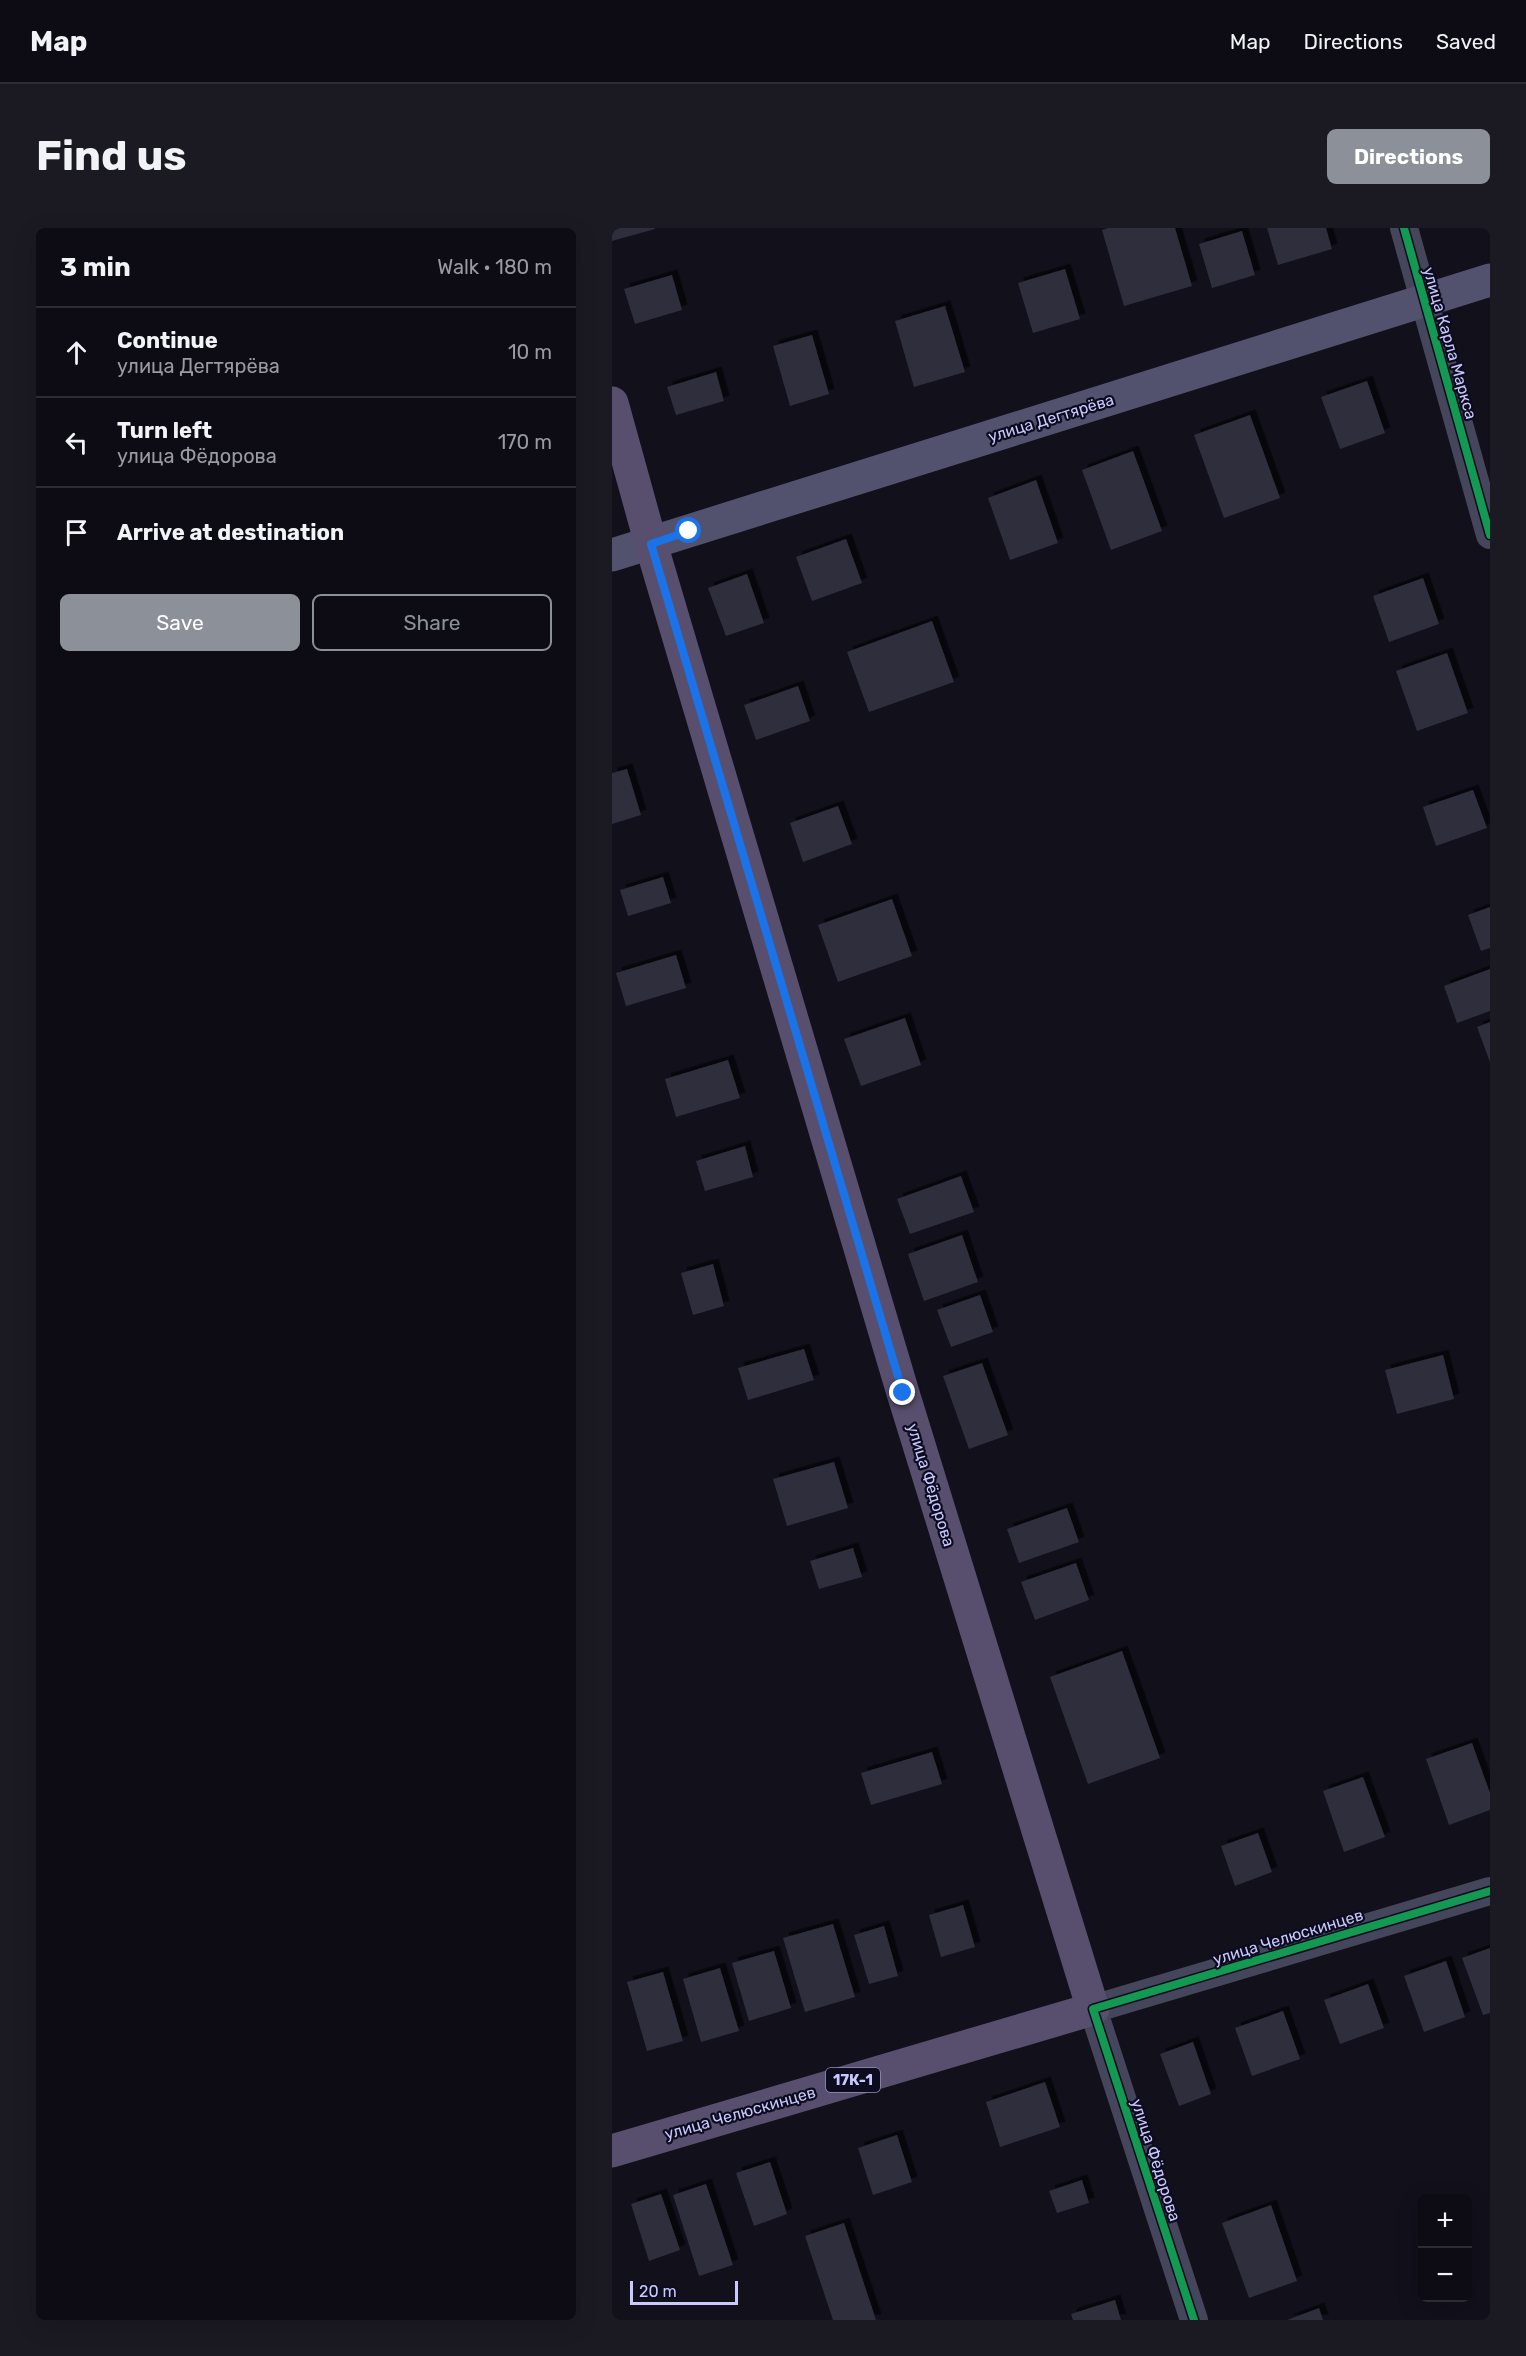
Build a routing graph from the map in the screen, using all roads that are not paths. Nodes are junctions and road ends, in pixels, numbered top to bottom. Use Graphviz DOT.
graph roads {
  1 [pos="1404,228"];
  2 [pos="1490,280"];
  3 [pos="1425,301"];
  4 [pos="612,403"];
  5 [pos="1490,536"];
  6 [pos="651,544"];
  7 [pos="612,555"];
  8 [pos="1490,1891"];
  9 [pos="1093,2009"];
  10 [pos="612,2151"];
  11 [pos="1194,2320"];
  1 -- 3 [label="street, улица Карла Маркса"];
  2 -- 3 [label="main road, улица Дегтярёва"];
  3 -- 5 [label="street, улица Карла Маркса"];
  3 -- 6 [label="main road, улица Дегтярёва"];
  4 -- 6 [label="main road, улица Фёдорова"];
  6 -- 7 [label="main road, улица Дегтярёва"];
  6 -- 9 [label="main road, улица Фёдорова"];
  8 -- 9 [label="street, улица Челюскинцев"];
  9 -- 10 [label="main road, улица Челюскинцев / 17К-1"];
  9 -- 11 [label="street, улица Фёдорова"];
}
